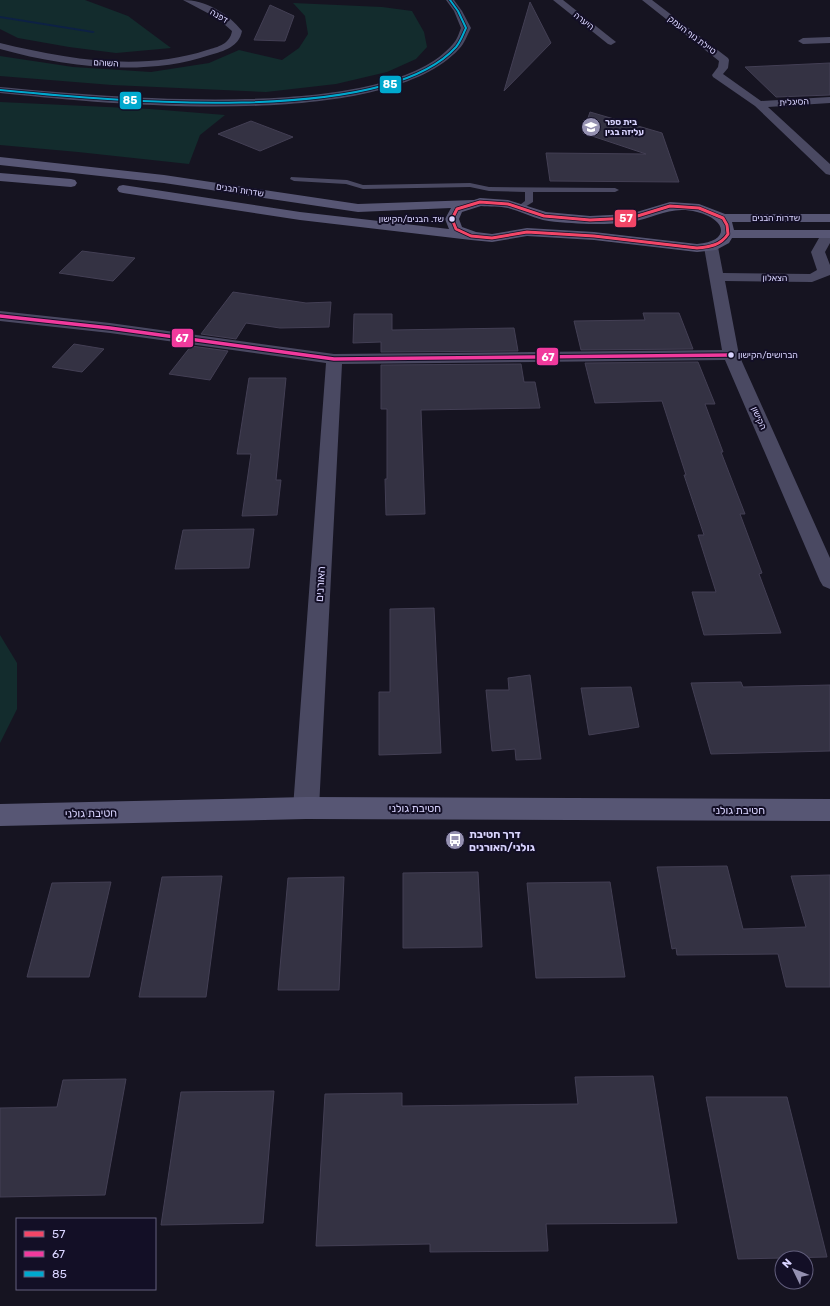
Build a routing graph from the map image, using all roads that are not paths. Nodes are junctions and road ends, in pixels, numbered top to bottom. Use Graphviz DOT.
graph roads {
  1 [pos="187,0"];
  2 [pos="450,0"];
  3 [pos="557,0"];
  4 [pos="646,0"];
  5 [pos="830,40"];
  6 [pos="803,41"];
  7 [pos="611,42"];
  8 [pos="0,46"];
  9 [pos="213,52"];
  10 [pos="0,90"];
  11 [pos="830,100"];
  12 [pos="759,104"];
  13 [pos="0,161"];
  14 [pos="830,171"];
  15 [pos="0,177"];
  16 [pos="294,179"];
  17 [pos="87,184"];
  18 [pos="110,187"];
  19 [pos="529,189"];
  20 [pos="615,190"];
  21 [pos="480,202"];
  22 [pos="520,208"];
  23 [pos="723,218"];
  24 [pos="830,218"];
  25 [pos="728,234"];
  26 [pos="829,234"];
  27 [pos="471,236"];
  28 [pos="711,247"];
  29 [pos="828,270"];
  30 [pos="717,277"];
  31 [pos="0,316"];
  32 [pos="731,355"];
  33 [pos="334,359"];
  34 [pos="830,581"];
  35 [pos="306,808"];
  36 [pos="830,810"];
  37 [pos="0,815"];
  1 -- 9 [label="street, דפנה"];
  2 -- 10 [label="street"];
  3 -- 7 [label="street, היערה"];
  4 -- 12 [label="street, טיילת נוף העמק"];
  5 -- 6 [label="street"];
  8 -- 9 [label="street, השוהם"];
  11 -- 12 [label="street, הסיגלית"];
  12 -- 14 [label="street"];
  13 -- 21 [label="main road, שדרות הבנים"];
  15 -- 17 [label="main road"];
  16 -- 19 [label="lane"];
  18 -- 27 [label="main road, שדרות הבנים"];
  19 -- 20 [label="lane"];
  19 -- 22 [label="lane"];
  21 -- 22 [label="main road"];
  21 -- 27 [label="main road"];
  22 -- 23 [label="main road"];
  23 -- 24 [label="main road, שדרות הבנים"];
  23 -- 25 [label="main road"];
  25 -- 26 [label="main road, שדרות הבנים"];
  25 -- 28 [label="main road"];
  26 -- 29 [label="street"];
  27 -- 28 [label="main road, שדרות הבנים"];
  28 -- 30 [label="street, הקישון"];
  29 -- 30 [label="street, הצאלון"];
  30 -- 32 [label="street, הקישון"];
  31 -- 33 [label="street"];
  32 -- 33 [label="street"];
  32 -- 34 [label="street, הקישון"];
  33 -- 35 [label="street, האורנים"];
  35 -- 36 [label="main road, חטיבת גולני"];
  35 -- 37 [label="main road, חטיבת גולני"];
}
